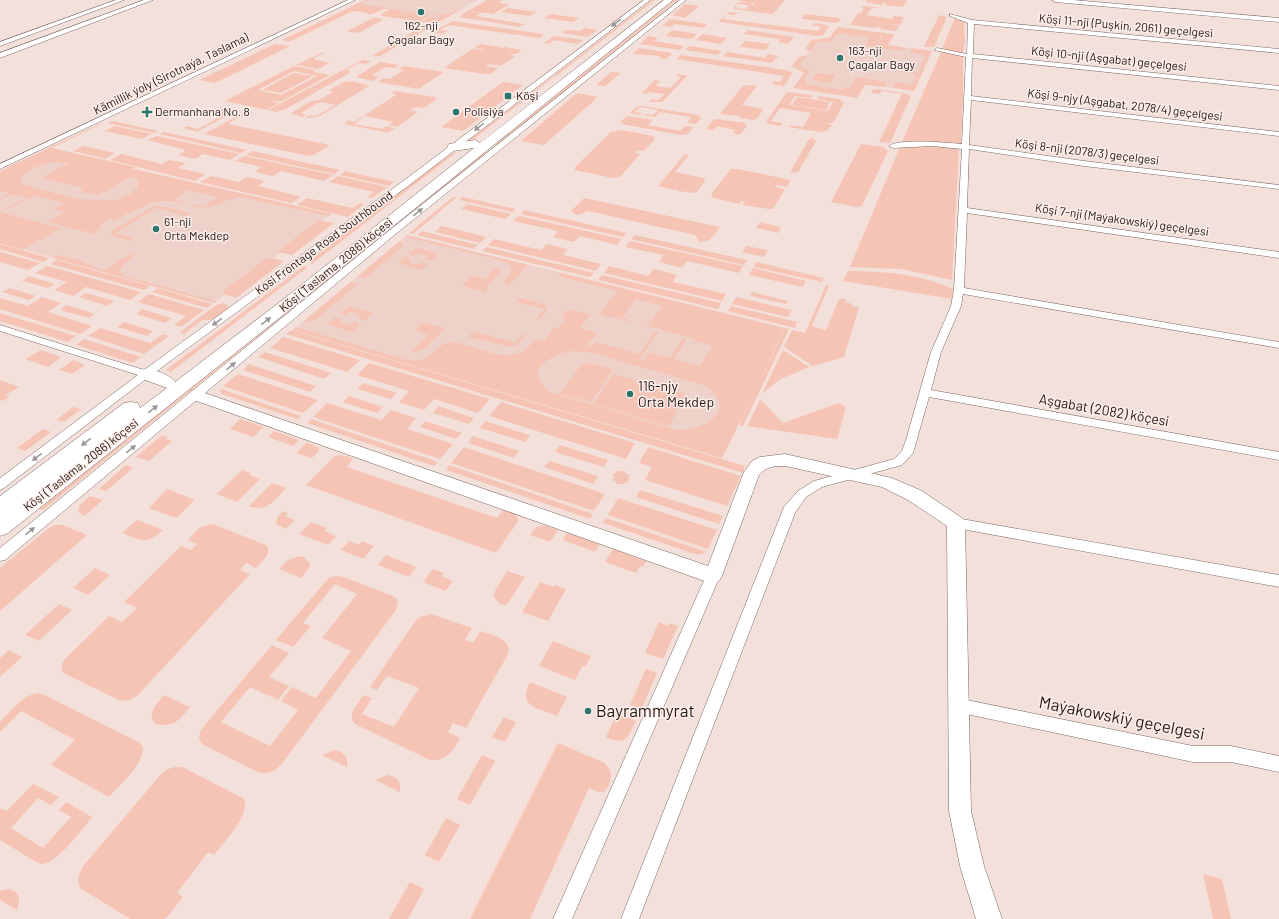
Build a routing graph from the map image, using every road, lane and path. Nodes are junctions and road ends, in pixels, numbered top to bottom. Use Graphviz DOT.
graph roads {
  1 [pos="121,0"];
  2 [pos="150,0"];
  3 [pos="352,0"];
  4 [pos="647,0"];
  5 [pos="660,0"];
  6 [pos="669,0"];
  7 [pos="682,0"];
  8 [pos="1055,0"];
  9 [pos="952,15"];
  10 [pos="1279,20"];
  11 [pos="971,22"];
  12 [pos="0,44"];
  13 [pos="937,50"];
  14 [pos="1279,51"];
  15 [pos="0,56"];
  16 [pos="970,56"];
  17 [pos="1279,88"];
  18 [pos="968,98"];
  19 [pos="1279,134"];
  20 [pos="893,146"];
  21 [pos="453,147"];
  22 [pos="484,147"];
  23 [pos="966,148"];
  24 [pos="0,167"];
  25 [pos="1279,187"];
  26 [pos="962,210"];
  27 [pos="1279,255"];
  28 [pos="959,290"];
  29 [pos="320,292"];
  30 [pos="291,302"];
  31 [pos="0,328"];
  32 [pos="1279,345"];
  33 [pos="146,374"];
  34 [pos="166,382"];
  35 [pos="925,393"];
  36 [pos="196,396"];
  37 [pos="1279,456"];
  38 [pos="851,474"];
  39 [pos="0,485"];
  40 [pos="0,507"];
  41 [pos="956,523"];
  42 [pos="0,527"];
  43 [pos="0,556"];
  44 [pos="713,576"];
  45 [pos="1279,581"];
  46 [pos="957,705"];
  47 [pos="1279,764"];
  48 [pos="562,919"];
  49 [pos="630,919"];
  50 [pos="989,919"];
  1 -- 12 [label="street"];
  2 -- 15 [label="street"];
  3 -- 24 [label="street, Kämillik ýoly (Sirotnaýa, Taslama)"];
  4 -- 21 [label="street, Kosi Frontage Road Southbound, one-way"];
  5 -- 22 [label="main road, Köşi (Taslama, 2086) köçesi"];
  6 -- 22 [label="main road, Köşi (Taslama, 2086) köçesi"];
  7 -- 22 [label="street"];
  8 -- 10 [label="street"];
  9 -- 11 [label="street, Köşi 11-nji (Puşkin, 2061) geçelgesi"];
  11 -- 14 [label="street, Köşi 11-nji (Puşkin, 2061) geçelgesi"];
  11 -- 16 [label="street"];
  13 -- 16 [label="street, Köşi 10-nji (Aşgabat) geçelgesi"];
  16 -- 17 [label="street, Köşi 10-nji (Aşgabat) geçelgesi"];
  16 -- 18 [label="street"];
  18 -- 19 [label="street, Köşi 9-njy (Aşgabat, 2078/4) geçelgesi"];
  18 -- 23 [label="street"];
  20 -- 23 [label="street, Köşi 8-nji (2078/3) geçelgesi"];
  21 -- 22 [label="main road"];
  21 -- 33 [label="street, Kosi Frontage Road Southbound, one-way"];
  29 -- 22 [label="street, one-way"];
  22 -- 30 [label="main road, Köşi (Taslama, 2086) köçesi"];
  22 -- 34 [label="main road, Köşi (Taslama, 2086) köçesi"];
  23 -- 25 [label="street, Köşi 8-nji (2078/3) geçelgesi"];
  23 -- 26 [label="street"];
  26 -- 27 [label="street, Köşi 7-nji (Maýakowskiý) geçelgesi"];
  26 -- 28 [label="street"];
  28 -- 32 [label="street"];
  28 -- 35 [label="street"];
  29 -- 30 [label="main road"];
  36 -- 29 [label="street, one-way"];
  42 -- 30 [label="main road, Köşi (Taslama, 2086) köçesi, one-way"];
  31 -- 33 [label="street"];
  33 -- 34 [label="main road"];
  33 -- 39 [label="street, Kosi Frontage Road Southbound, one-way"];
  34 -- 40 [label="main road, Köşi (Taslama, 2086) köçesi, one-way"];
  35 -- 37 [label="street, Aşgabat (2082) köçesi"];
  35 -- 38 [label="street"];
  43 -- 36 [label="street, one-way"];
  36 -- 44 [label="street"];
  38 -- 41 [label="street"];
  38 -- 44 [label="street"];
  38 -- 49 [label="street"];
  41 -- 45 [label="street"];
  41 -- 46 [label="street"];
  44 -- 48 [label="street"];
  46 -- 47 [label="street, Maýakowskiý geçelgesi"];
  46 -- 50 [label="street"];
}
